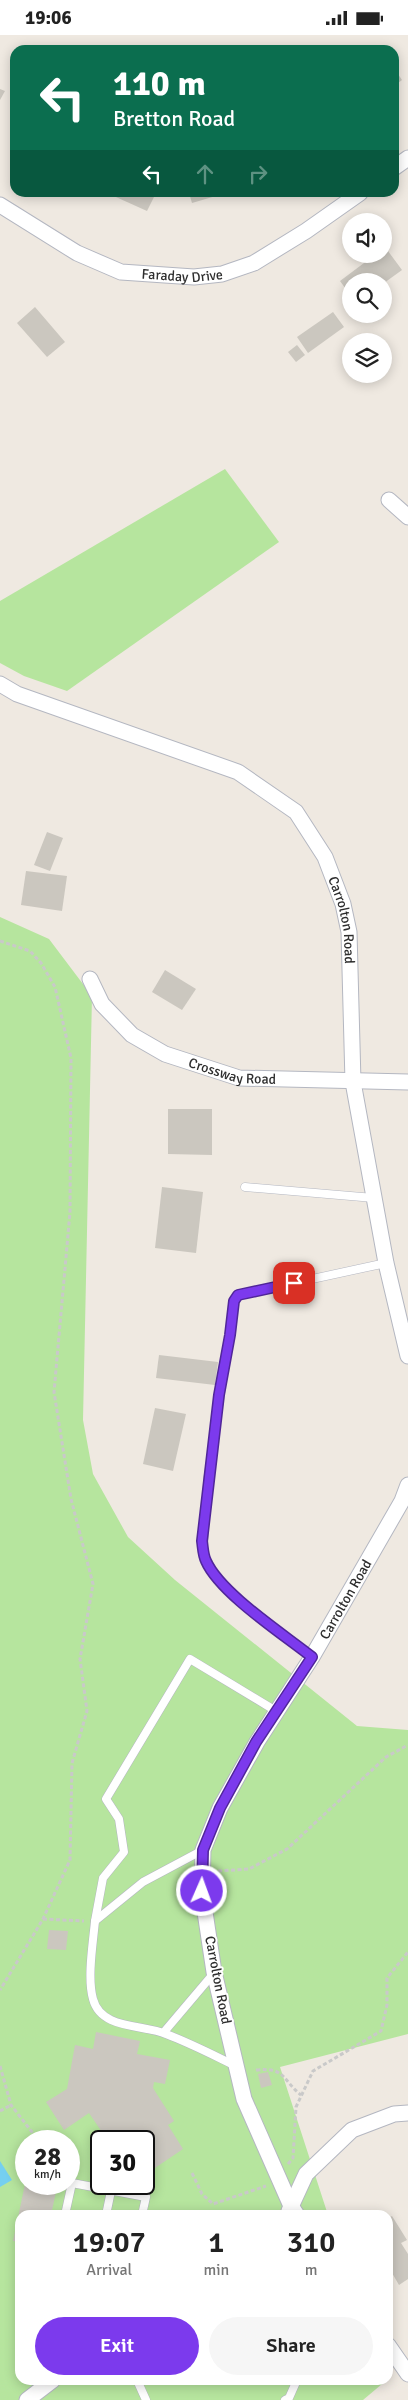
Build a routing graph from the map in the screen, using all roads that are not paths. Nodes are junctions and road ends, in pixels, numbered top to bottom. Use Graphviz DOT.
graph roads {
  1 [pos="354,197"];
  2 [pos="0,205"];
  3 [pos="390,500"];
  4 [pos="408,517"];
  5 [pos="0,684"];
  6 [pos="90,979"];
  7 [pos="353,1082"];
  8 [pos="408,1082"];
  9 [pos="245,1187"];
  10 [pos="374,1198"];
  11 [pos="386,1263"];
  12 [pos="408,1356"];
  13 [pos="408,1485"];
  14 [pos="312,1657"];
  15 [pos="276,1711"];
  16 [pos="203,1850"];
  17 [pos="95,1921"];
  18 [pos="214,1972"];
  19 [pos="164,2033"];
  20 [pos="236,2066"];
  21 [pos="408,2113"];
  22 [pos="90,2187"];
  23 [pos="110,2195"];
  24 [pos="134,2195"];
  25 [pos="66,2210"];
  26 [pos="107,2210"];
  27 [pos="143,2210"];
  28 [pos="291,2210"];
  29 [pos="293,2210"];
  30 [pos="393,2352"];
  31 [pos="408,2374"];
  32 [pos="46,2385"];
  33 [pos="139,2385"];
  34 [pos="295,2385"];
  35 [pos="26,2400"];
  36 [pos="146,2400"];
  37 [pos="285,2400"];
  1 -- 2 [label="street, Faraday Drive"];
  3 -- 4 [label="street"];
  5 -- 7 [label="street, Carrolton Road"];
  6 -- 7 [label="street, Crossway Road"];
  7 -- 8 [label="street, Crossway Road"];
  7 -- 10 [label="street, Carrolton Road"];
  9 -- 10 [label="lane"];
  10 -- 11 [label="street, Carrolton Road"];
  11 -- 12 [label="street, Carrolton Road"];
  11 -- 14 [label="lane"];
  13 -- 14 [label="street, Carrolton Road"];
  14 -- 15 [label="street, Carrolton Road"];
  15 -- 16 [label="street, Carrolton Road"];
  15 -- 17 [label="lane"];
  16 -- 17 [label="lane"];
  16 -- 18 [label="street, Carrolton Road"];
  17 -- 19 [label="lane"];
  18 -- 19 [label="lane"];
  18 -- 20 [label="street, Carrolton Road"];
  19 -- 20 [label="lane"];
  20 -- 28 [label="street, Carrolton Road"];
  21 -- 29 [label="street"];
  22 -- 25 [label="lane"];
  23 -- 26 [label="lane"];
  24 -- 27 [label="lane"];
  30 -- 31 [label="street"];
  32 -- 35 [label="street"];
  33 -- 36 [label="lane"];
  34 -- 37 [label="lane"];
}
